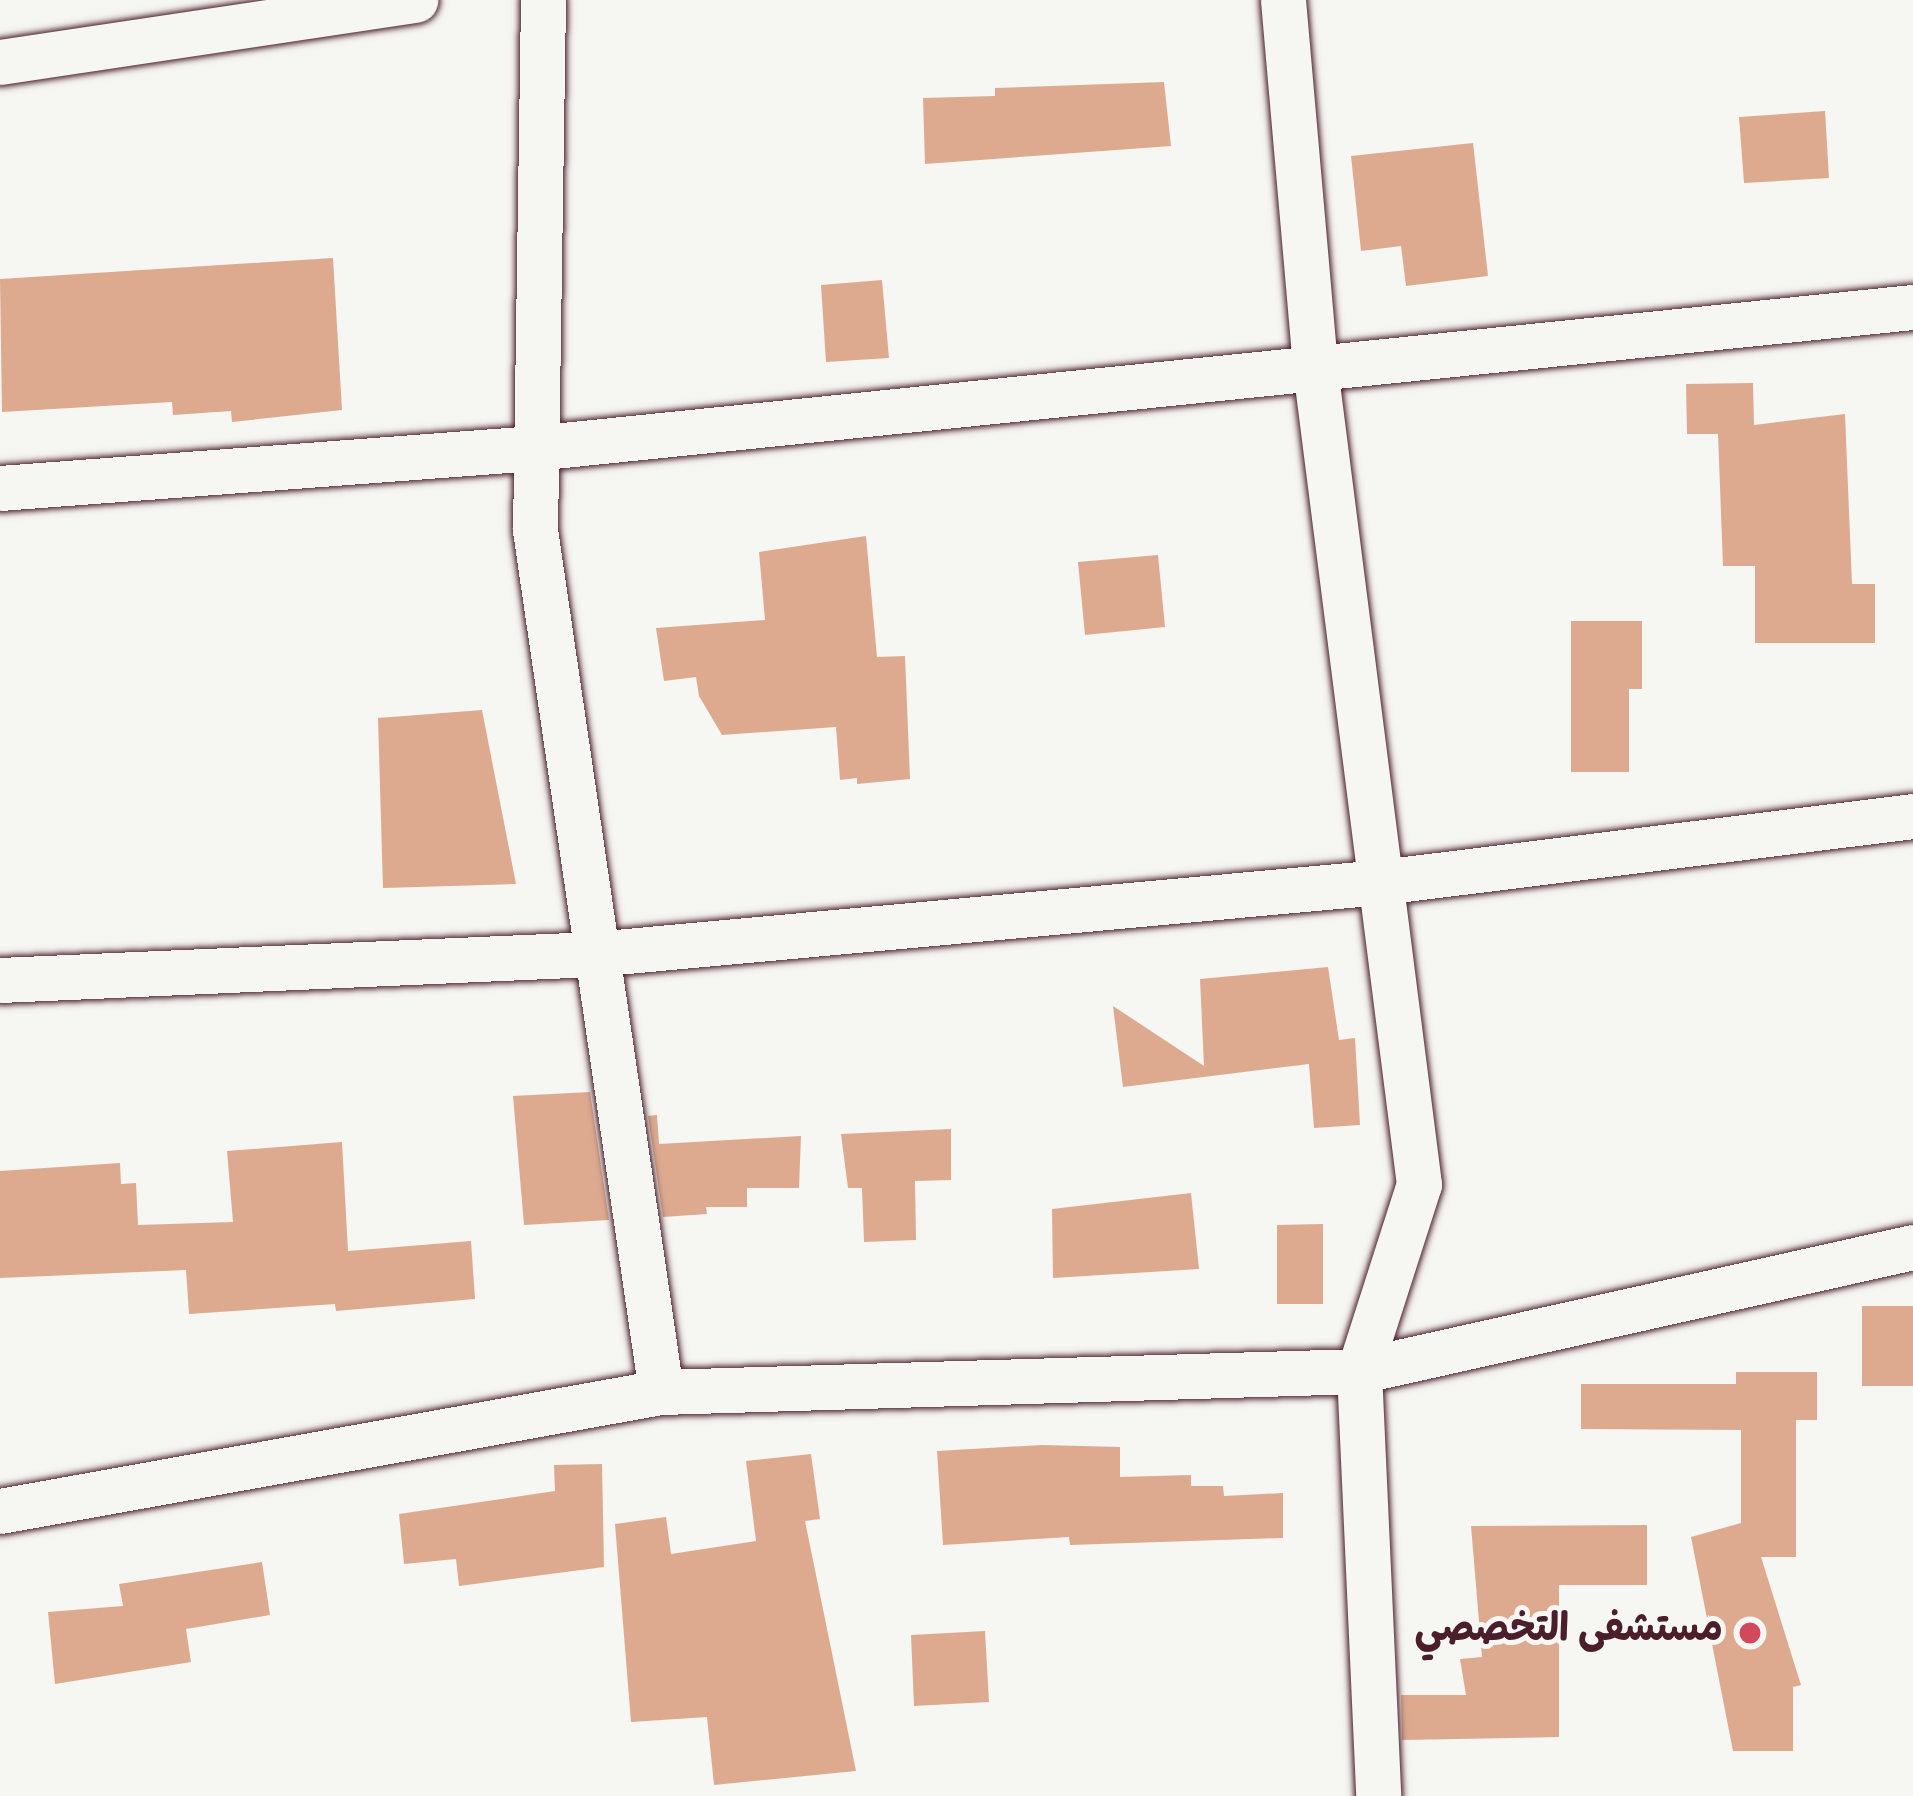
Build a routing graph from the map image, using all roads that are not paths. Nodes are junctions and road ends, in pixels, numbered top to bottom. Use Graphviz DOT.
graph roads {
  1 [pos="415,0"];
  2 [pos="543,0"];
  3 [pos="1282,0"];
  4 [pos="0,62"];
  5 [pos="1913,307"];
  6 [pos="1315,368"];
  7 [pos="534,448"];
  8 [pos="0,488"];
  9 [pos="1913,816"];
  10 [pos="1381,882"];
  11 [pos="594,954"];
  12 [pos="0,980"];
  13 [pos="1913,1247"];
  14 [pos="1359,1371"];
  15 [pos="661,1392"];
  16 [pos="0,1511"];
  17 [pos="1378,1796"];
  1 -- 4 [label="street"];
  2 -- 7 [label="street"];
  3 -- 6 [label="street"];
  5 -- 6 [label="street"];
  6 -- 7 [label="street"];
  6 -- 10 [label="street"];
  7 -- 8 [label="street"];
  7 -- 11 [label="street"];
  9 -- 10 [label="street"];
  10 -- 11 [label="street"];
  10 -- 14 [label="street"];
  11 -- 12 [label="street"];
  11 -- 15 [label="street"];
  13 -- 14 [label="street"];
  14 -- 15 [label="street"];
  14 -- 17 [label="street"];
  15 -- 16 [label="street"];
}
